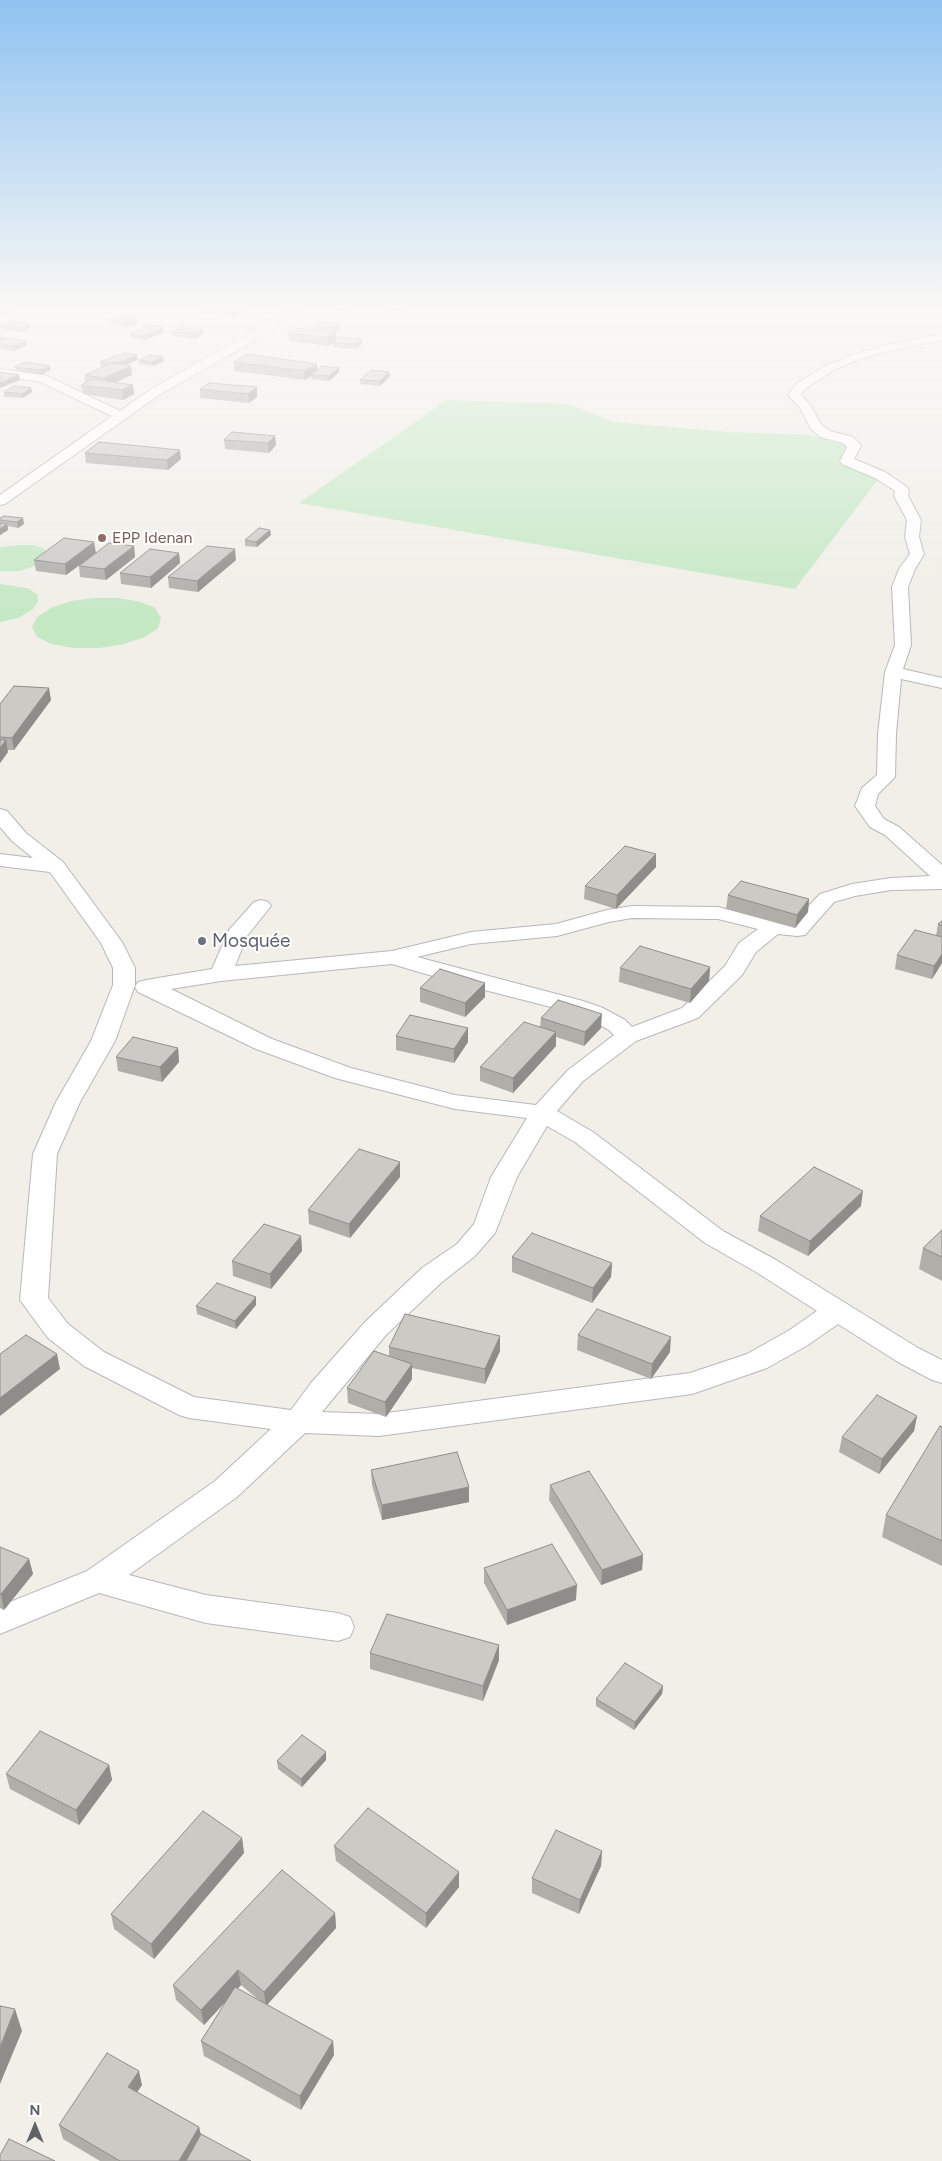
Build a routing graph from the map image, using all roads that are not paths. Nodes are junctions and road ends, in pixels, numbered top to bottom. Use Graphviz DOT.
graph roads {
  1 [pos="109,410"];
  2 [pos="129,410"];
  3 [pos="807,410"];
  4 [pos="120,416"];
  5 [pos="0,501"];
  6 [pos="893,672"];
  7 [pos="942,683"];
  8 [pos="0,814"];
  9 [pos="0,860"];
  10 [pos="56,866"];
  11 [pos="942,876"];
  12 [pos="942,883"];
  13 [pos="261,906"];
  14 [pos="774,927"];
  15 [pos="393,957"];
  16 [pos="221,974"];
  17 [pos="124,985"];
  18 [pos="151,988"];
  19 [pos="628,1036"];
  20 [pos="542,1114"];
  21 [pos="836,1312"];
  22 [pos="942,1372"];
  23 [pos="298,1422"];
  24 [pos="98,1580"];
  25 [pos="0,1620"];
  26 [pos="338,1627"];
  1 -- 4 [label="street"];
  2 -- 4 [label="street"];
  3 -- 6 [label="street"];
  4 -- 5 [label="street"];
  6 -- 7 [label="street"];
  6 -- 11 [label="street"];
  8 -- 10 [label="street"];
  9 -- 10 [label="street"];
  10 -- 17 [label="street"];
  12 -- 14 [label="street"];
  13 -- 16 [label="street"];
  14 -- 15 [label="street"];
  14 -- 19 [label="street"];
  15 -- 16 [label="street"];
  15 -- 19 [label="street"];
  16 -- 18 [label="street"];
  17 -- 18 [label="street"];
  17 -- 23 [label="street"];
  18 -- 20 [label="street"];
  19 -- 20 [label="street"];
  20 -- 21 [label="street"];
  20 -- 23 [label="street"];
  21 -- 22 [label="street"];
  21 -- 23 [label="street"];
  23 -- 24 [label="street"];
  24 -- 25 [label="street"];
  24 -- 26 [label="street"];
}
